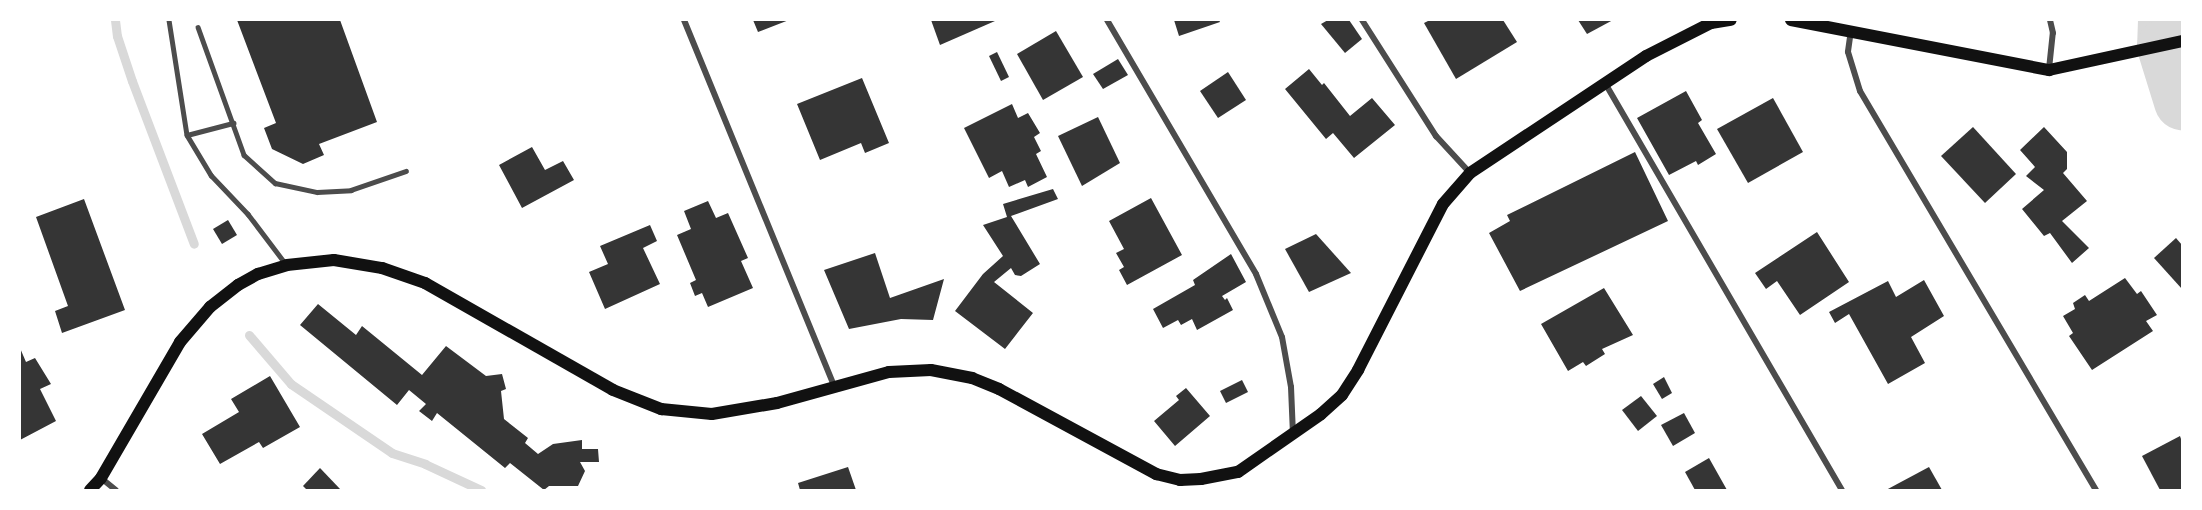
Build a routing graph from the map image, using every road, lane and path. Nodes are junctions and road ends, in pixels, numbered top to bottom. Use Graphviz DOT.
graph roads {
  1 [pos="169,20"];
  2 [pos="684,20"];
  3 [pos="1107,20"];
  4 [pos="1362,20"];
  5 [pos="1731,20"];
  6 [pos="1791,20"];
  7 [pos="2050,20"];
  8 [pos="198,27"];
  9 [pos="1851,30"];
  10 [pos="2182,41"];
  11 [pos="2049,70"];
  12 [pos="1605,83"];
  13 [pos="233,123"];
  14 [pos="187,135"];
  15 [pos="406,171"];
  16 [pos="1470,173"];
  17 [pos="287,265"];
  18 [pos="836,388"];
  19 [pos="1293,434"];
  20 [pos="101,478"];
  21 [pos="1201,485"];
  22 [pos="90,490"];
  23 [pos="116,490"];
  24 [pos="1842,490"];
  25 [pos="2096,490"];
  1 -- 14 [label="lane"];
  2 -- 18 [label="street"];
  3 -- 19 [label="street"];
  4 -- 16 [label="street"];
  5 -- 12 [label="main road"];
  6 -- 9 [label="main road"];
  7 -- 11 [label="street"];
  8 -- 13 [label="lane"];
  9 -- 11 [label="main road"];
  9 -- 25 [label="street"];
  10 -- 11 [label="main road"];
  12 -- 16 [label="main road"];
  12 -- 24 [label="street"];
  13 -- 14 [label="lane"];
  13 -- 15 [label="lane"];
  14 -- 17 [label="lane"];
  16 -- 19 [label="main road"];
  17 -- 18 [label="main road"];
  17 -- 20 [label="main road"];
  18 -- 21 [label="main road"];
  19 -- 21 [label="main road"];
  20 -- 22 [label="main road"];
  20 -- 23 [label="street"];
}
